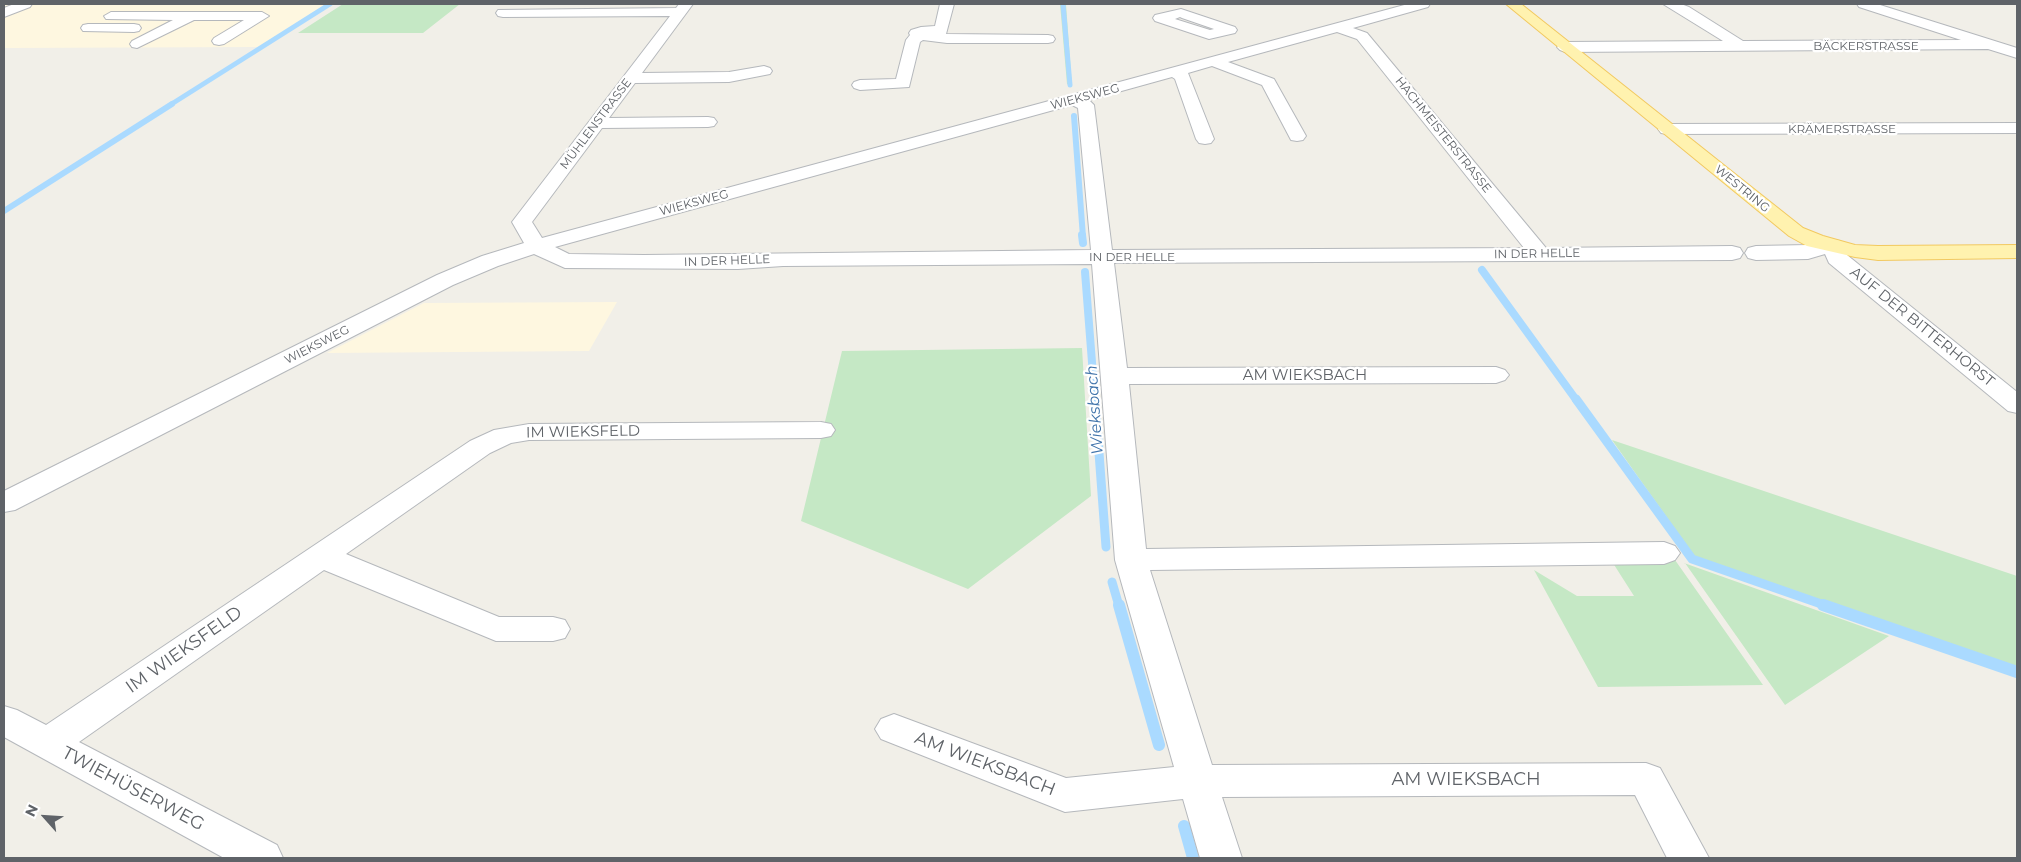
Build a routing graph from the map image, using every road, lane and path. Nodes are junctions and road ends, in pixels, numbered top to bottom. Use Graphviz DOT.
graph roads {
  1 [pos="25,4"];
  2 [pos="218,4"];
  3 [pos="948,4"];
  4 [pos="1422,4"];
  5 [pos="1513,4"];
  6 [pos="1670,4"];
  7 [pos="1864,4"];
  8 [pos="683,8"];
  9 [pos="4,13"];
  10 [pos="503,13"];
  11 [pos="111,16"];
  12 [pos="145,16"];
  13 [pos="192,16"];
  14 [pos="1338,27"];
  15 [pos="88,28"];
  16 [pos="121,28"];
  17 [pos="168,28"];
  18 [pos="1219,33"];
  19 [pos="930,34"];
  20 [pos="1048,39"];
  21 [pos="219,42"];
  22 [pos="137,44"];
  23 [pos="1991,44"];
  24 [pos="1565,46"];
  25 [pos="1740,46"];
  26 [pos="1263,48"];
  27 [pos="2017,53"];
  28 [pos="1214,62"];
  29 [pos="764,71"];
  30 [pos="1175,72"];
  31 [pos="631,78"];
  32 [pos="860,85"];
  33 [pos="1075,100"];
  34 [pos="597,123"];
  35 [pos="2017,128"];
  36 [pos="1667,129"];
  37 [pos="1297,136"];
  38 [pos="699,139"];
  39 [pos="1205,139"];
  40 [pos="536,246"];
  41 [pos="1832,246"];
  42 [pos="2017,252"];
  43 [pos="1732,253"];
  44 [pos="1756,253"];
  45 [pos="1540,254"];
  46 [pos="1101,257"];
  47 [pos="1115,376"];
  48 [pos="1496,376"];
  49 [pos="2017,405"];
  50 [pos="821,430"];
  51 [pos="4,503"];
  52 [pos="1664,553"];
  53 [pos="320,556"];
  54 [pos="1131,560"];
  55 [pos="553,630"];
  56 [pos="4,720"];
  57 [pos="894,729"];
  58 [pos="47,744"];
  59 [pos="1196,781"];
  60 [pos="262,858"];
  61 [pos="1221,858"];
  62 [pos="1688,858"];
  1 -- 9 [label="street"];
  2 -- 13 [label="street"];
  3 -- 19 [label="street"];
  4 -- 14 [label="street, WIEKSWEG"];
  5 -- 24 [label="main road, WESTRING"];
  6 -- 25 [label="street"];
  7 -- 23 [label="street"];
  8 -- 10 [label="street"];
  8 -- 31 [label="street, MÜHLENSTRASSE"];
  11 -- 12 [label="street"];
  12 -- 13 [label="street"];
  12 -- 16 [label="street"];
  13 -- 17 [label="street"];
  13 -- 21 [label="street"];
  14 -- 26 [label="street, WIEKSWEG"];
  14 -- 45 [label="street, HACHMEISTERSTRASSE"];
  15 -- 16 [label="street"];
  16 -- 17 [label="street"];
  17 -- 22 [label="street"];
  18 -- 26 [label="street"];
  19 -- 20 [label="street"];
  19 -- 32 [label="street"];
  23 -- 25 [label="street, BÄCKERSTRASSE"];
  23 -- 27 [label="street"];
  24 -- 25 [label="street, BÄCKERSTRASSE"];
  24 -- 36 [label="main road, WESTRING"];
  26 -- 28 [label="street, WIEKSWEG"];
  28 -- 30 [label="street, WIEKSWEG"];
  28 -- 37 [label="street"];
  29 -- 31 [label="street"];
  30 -- 33 [label="street, WIEKSWEG"];
  30 -- 39 [label="street"];
  31 -- 34 [label="street, MÜHLENSTRASSE"];
  33 -- 40 [label="street, WIEKSWEG"];
  33 -- 46 [label="street"];
  34 -- 38 [label="street"];
  34 -- 40 [label="street, MÜHLENSTRASSE"];
  35 -- 36 [label="street, KRÄMERSTRASSE"];
  36 -- 41 [label="main road, WESTRING"];
  40 -- 46 [label="street, IN DER HELLE"];
  40 -- 51 [label="street, WIEKSWEG"];
  41 -- 42 [label="main road, WESTRING"];
  41 -- 44 [label="street"];
  41 -- 49 [label="street, AUF DER BITTERHORST"];
  43 -- 45 [label="street, IN DER HELLE"];
  45 -- 46 [label="street, IN DER HELLE"];
  46 -- 47 [label="street"];
  47 -- 48 [label="street, AM WIEKSBACH"];
  47 -- 54 [label="street"];
  50 -- 53 [label="street, IM WIEKSFELD"];
  52 -- 54 [label="street"];
  53 -- 55 [label="street"];
  53 -- 58 [label="street, IM WIEKSFELD"];
  54 -- 59 [label="street"];
  56 -- 58 [label="street, TWIEHÜSERWEG"];
  57 -- 59 [label="street, AM WIEKSBACH"];
  58 -- 60 [label="street, TWIEHÜSERWEG"];
  59 -- 61 [label="street"];
  59 -- 62 [label="street, AM WIEKSBACH"];
}
